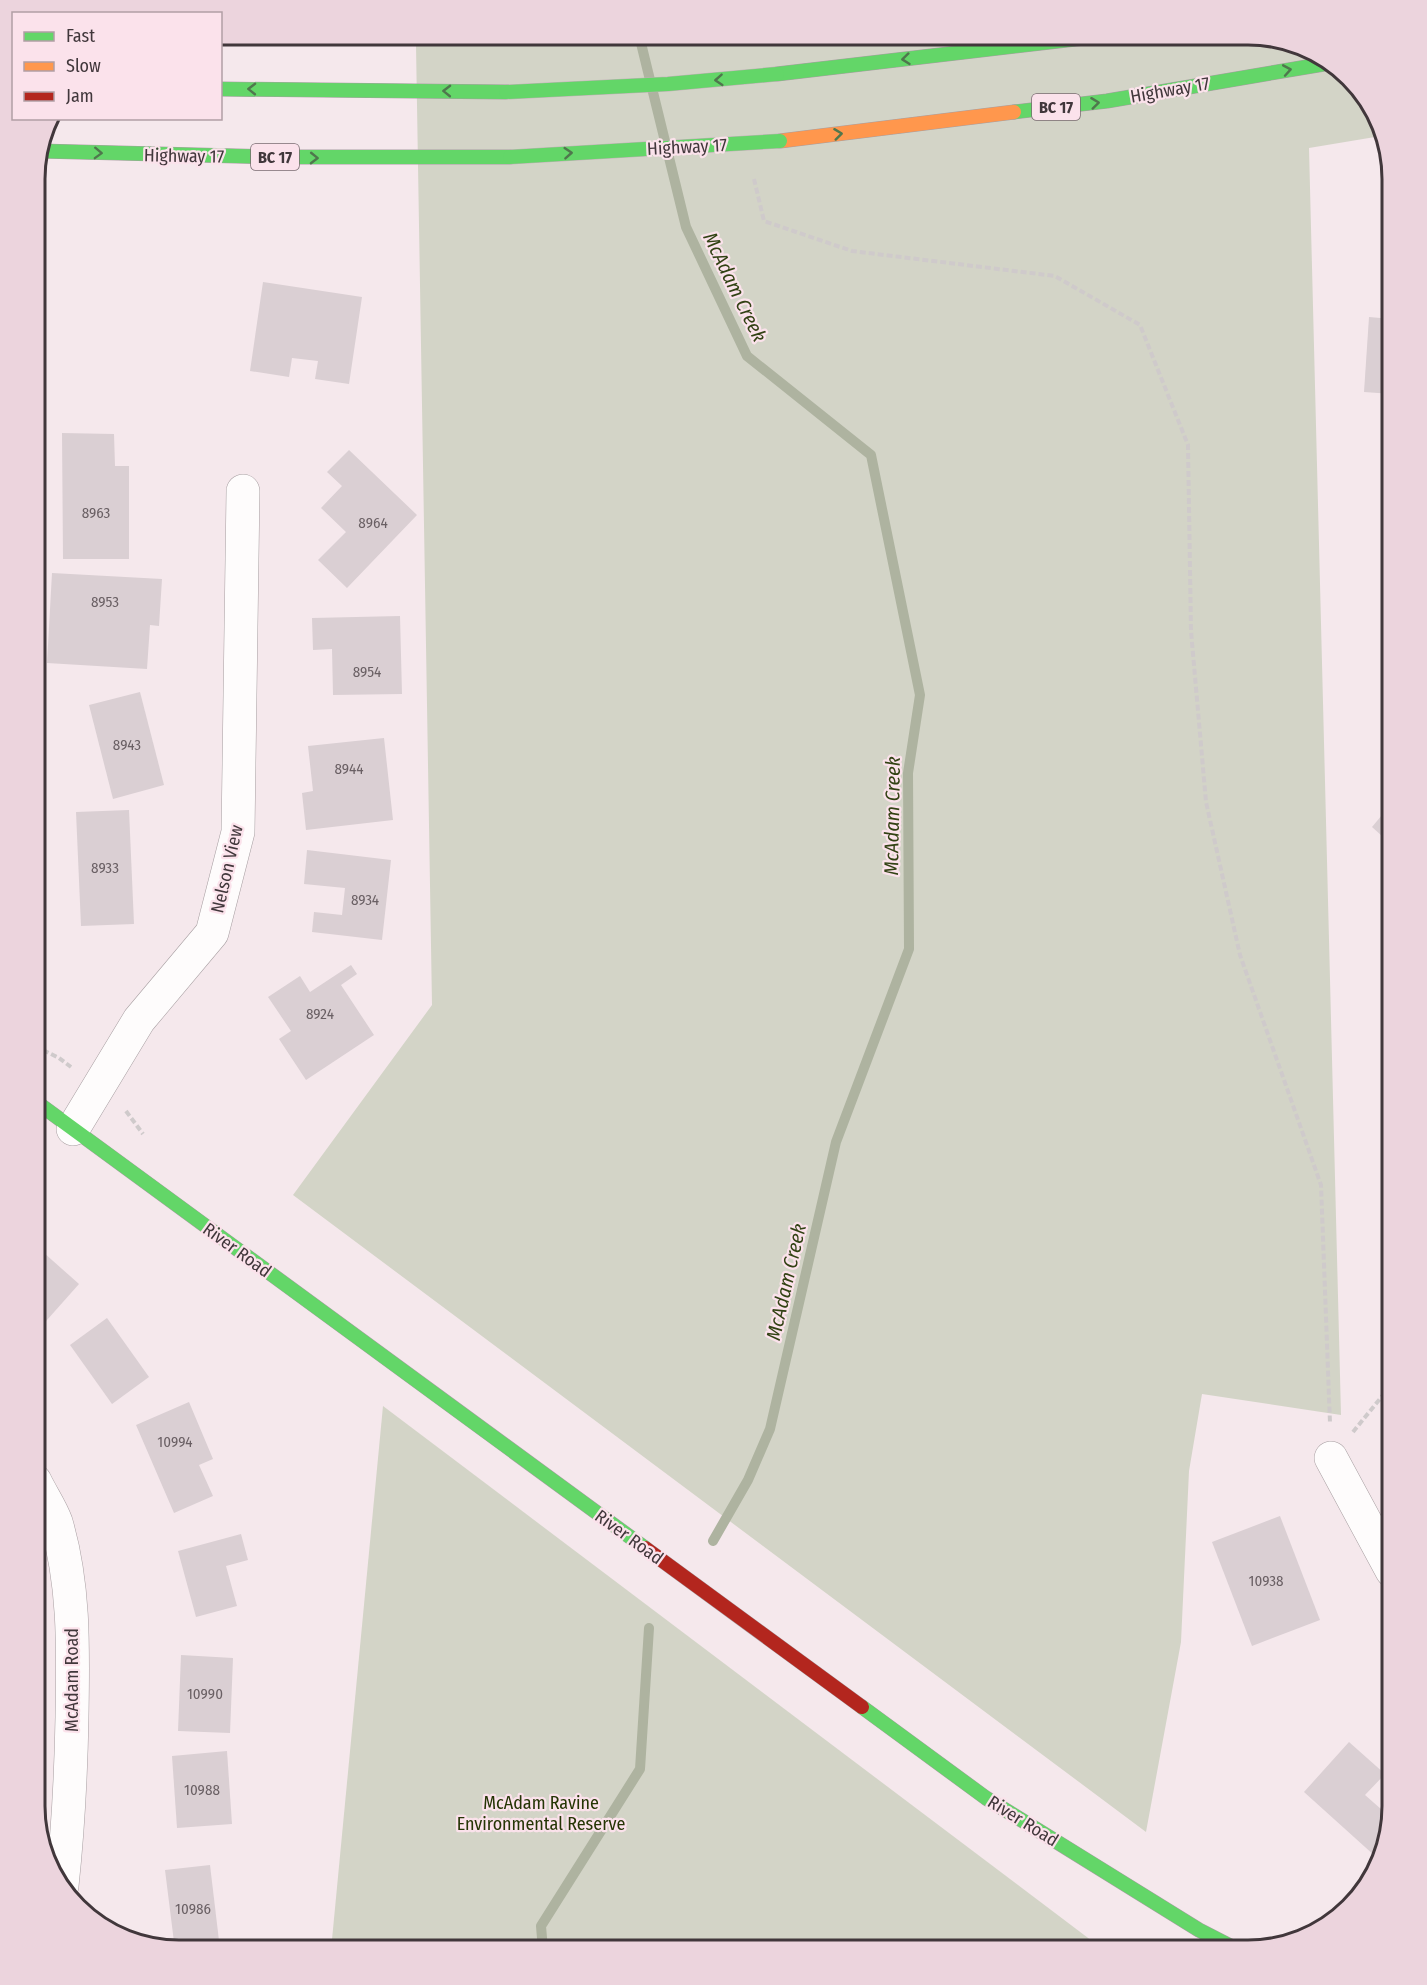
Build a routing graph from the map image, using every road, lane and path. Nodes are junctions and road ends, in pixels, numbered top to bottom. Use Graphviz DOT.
graph roads {
  1 [pos="1025,45"];
  2 [pos="1318,65"];
  3 [pos="222,89"];
  4 [pos="48,151"];
  5 [pos="753,174"];
  6 [pos="243,491"];
  7 [pos="45,1051"];
  8 [pos="59,1058"];
  9 [pos="45,1108"];
  10 [pos="73,1129"];
  11 [pos="1382,1396"];
  12 [pos="1330,1412"];
  13 [pos="1331,1458"];
  14 [pos="45,1501"];
  15 [pos="1382,1552"];
  16 [pos="63,1874"];
  17 [pos="1218,1940"];
  1 -- 3 [label="main road, one-way, bridge"];
  4 -- 2 [label="main road, Highway 17 / BC 17, one-way, bridge"];
  5 -- 12 [label="path"];
  6 -- 10 [label="street, Nelson View"];
  7 -- 8 [label="path"];
  9 -- 10 [label="main road, River Road"];
  10 -- 17 [label="main road, River Road"];
  11 -- 13 [label="path"];
  13 -- 15 [label="street"];
  14 -- 16 [label="street, McAdam Road"];
}
